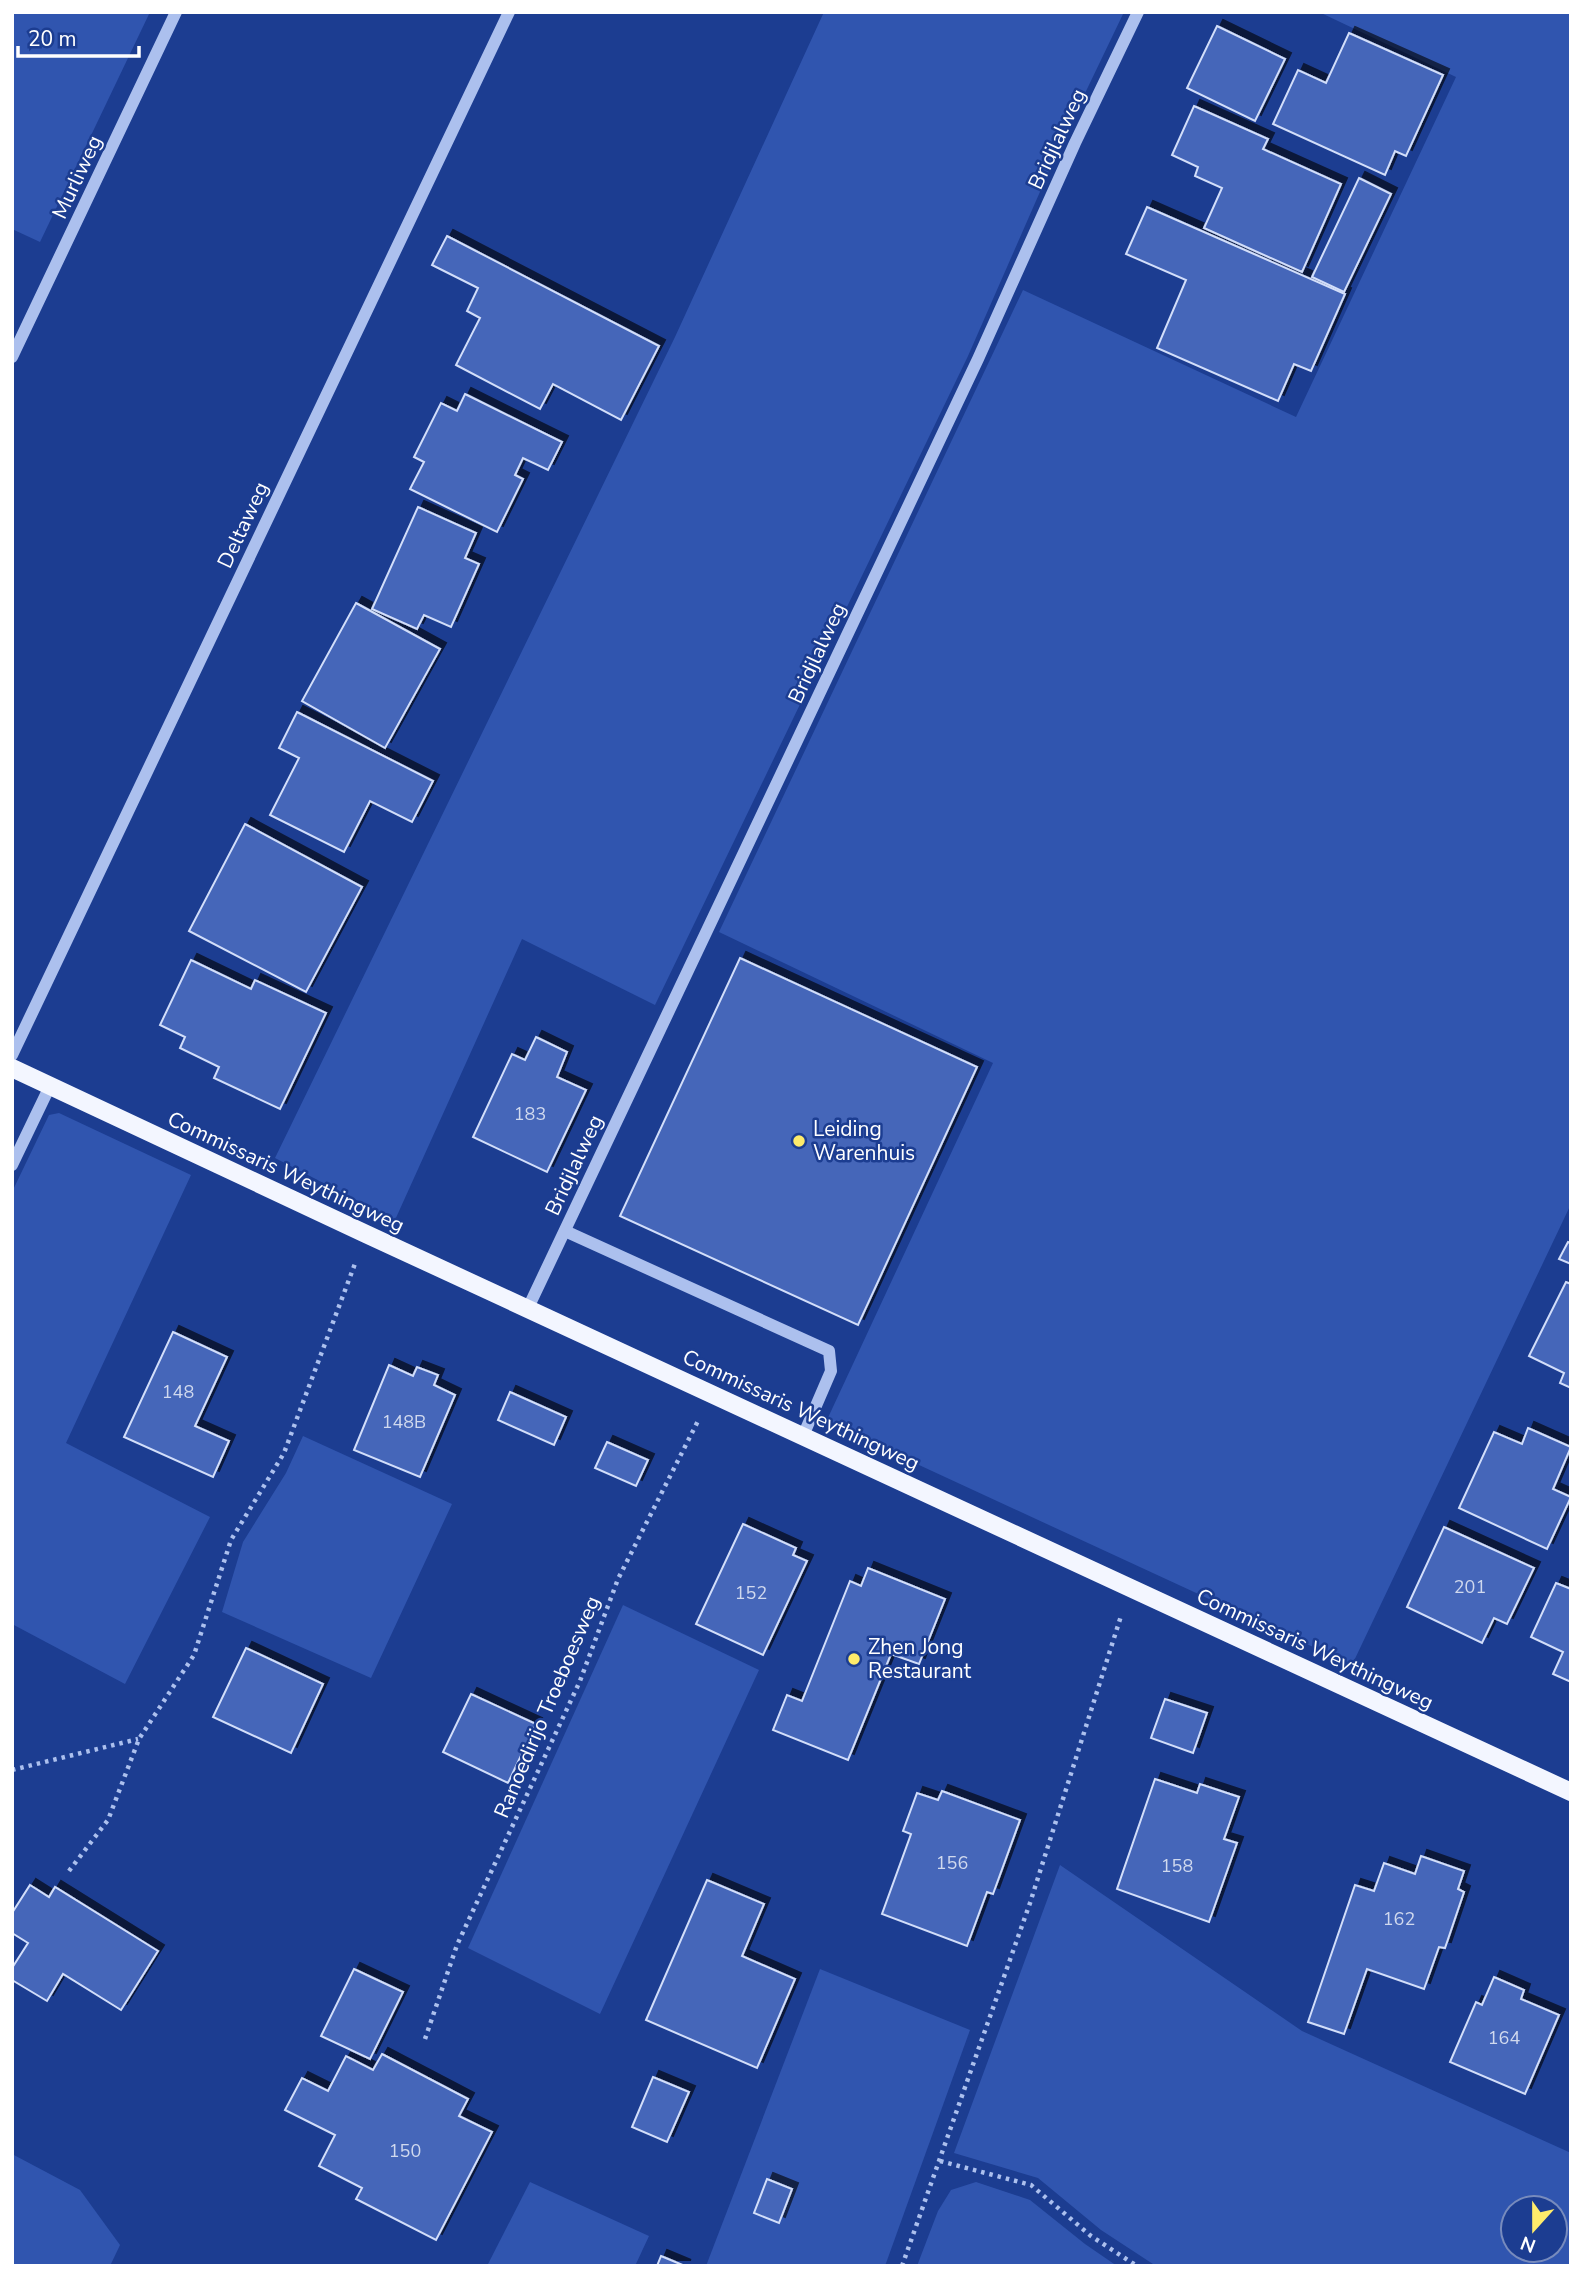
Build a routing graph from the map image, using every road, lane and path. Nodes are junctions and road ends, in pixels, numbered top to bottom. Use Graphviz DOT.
graph roads {
  1 [pos="176,12"];
  2 [pos="509,12"];
  3 [pos="1138,12"];
  4 [pos="12,358"];
  5 [pos="12,1055"];
  6 [pos="12,1068"];
  7 [pos="50,1086"];
  8 [pos="12,1165"];
  9 [pos="565,1231"];
  10 [pos="366,1234"];
  11 [pos="528,1308"];
  12 [pos="712,1393"];
  13 [pos="803,1436"];
  14 [pos="1129,1589"];
  15 [pos="139,1739"];
  16 [pos="12,1770"];
  17 [pos="1571,1793"];
  18 [pos="69,1871"];
  19 [pos="425,2039"];
  20 [pos="940,2161"];
  21 [pos="902,2266"];
  22 [pos="1137,2266"];
  1 -- 4 [label="street, Murliweg"];
  2 -- 5 [label="street, Deltaweg"];
  3 -- 9 [label="street, Bridjlalweg"];
  6 -- 7 [label="main road, Commissaris Weythingweg"];
  7 -- 8 [label="street"];
  7 -- 10 [label="main road, Commissaris Weythingweg"];
  9 -- 11 [label="street, Bridjlalweg"];
  9 -- 13 [label="street"];
  10 -- 11 [label="main road, Commissaris Weythingweg"];
  10 -- 15 [label="path"];
  11 -- 12 [label="main road, Commissaris Weythingweg"];
  12 -- 13 [label="main road, Commissaris Weythingweg"];
  12 -- 19 [label="path, Ranoedirijo Troeboesweg"];
  13 -- 14 [label="main road, Commissaris Weythingweg"];
  14 -- 17 [label="main road, Commissaris Weythingweg"];
  14 -- 20 [label="path"];
  15 -- 16 [label="path"];
  15 -- 18 [label="path"];
  20 -- 21 [label="path"];
  20 -- 22 [label="path"];
}
